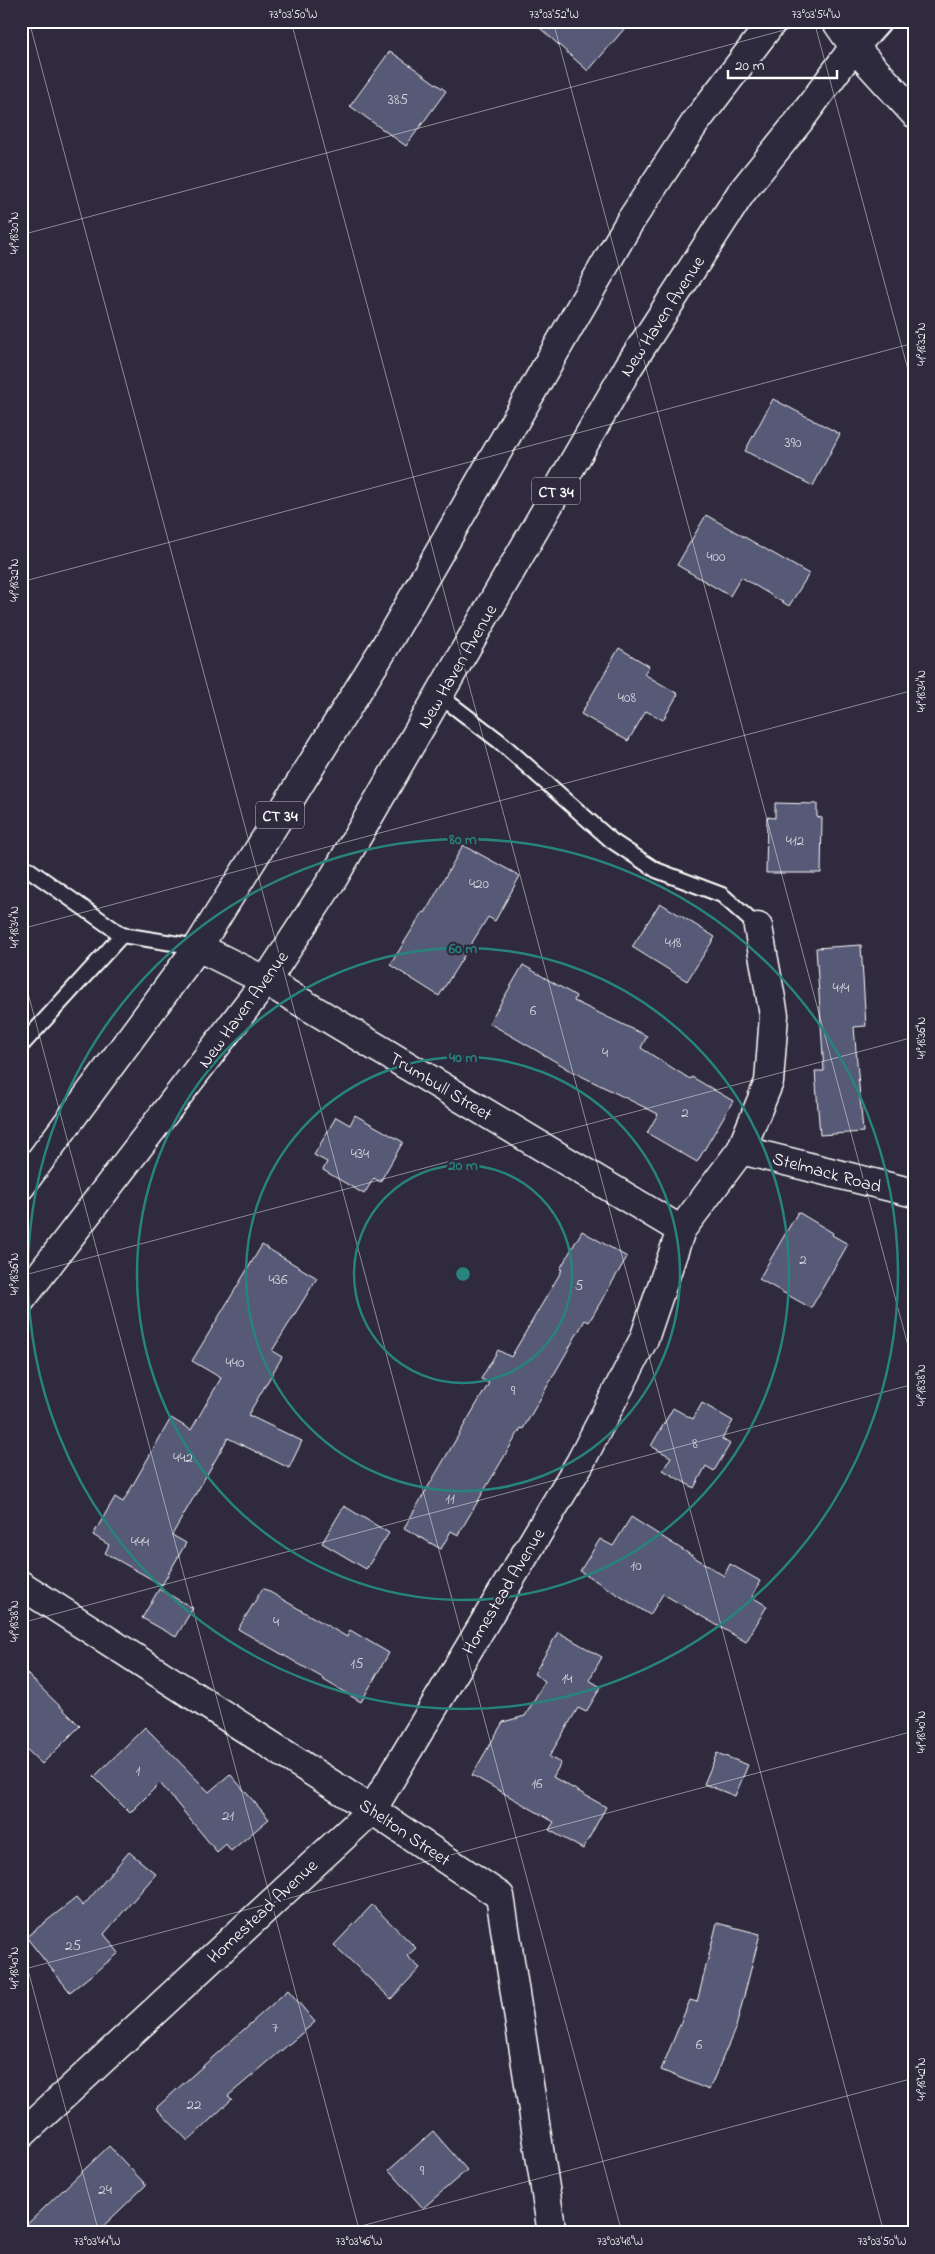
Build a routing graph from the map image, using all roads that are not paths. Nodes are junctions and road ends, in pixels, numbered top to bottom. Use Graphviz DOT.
graph roads {
  1 [pos="773,21"];
  2 [pos="836,21"];
  3 [pos="877,21"];
  4 [pos="854,47"];
  5 [pos="914,113"];
  6 [pos="440,696"];
  7 [pos="21,864"];
  8 [pos="758,927"];
  9 [pos="122,935"];
  10 [pos="198,947"];
  11 [pos="266,981"];
  12 [pos="21,1046"];
  13 [pos="741,1150"];
  14 [pos="21,1186"];
  15 [pos="914,1193"];
  16 [pos="681,1230"];
  17 [pos="21,1300"];
  18 [pos="21,1586"];
  19 [pos="372,1810"];
  20 [pos="21,2135"];
  21 [pos="552,2233"];
  1 -- 10 [label="main road, CT 34"];
  2 -- 4 [label="main road"];
  3 -- 4 [label="main road, New Haven Avenue / CT 34"];
  4 -- 5 [label="main road"];
  4 -- 6 [label="main road, New Haven Avenue / CT 34"];
  6 -- 8 [label="lane"];
  6 -- 11 [label="main road, New Haven Avenue / CT 34"];
  7 -- 9 [label="lane"];
  8 -- 13 [label="main road, Homestead Avenue"];
  9 -- 10 [label="lane"];
  9 -- 12 [label="lane"];
  10 -- 11 [label="main road, Trumbull Street"];
  10 -- 14 [label="main road, CT 34"];
  11 -- 16 [label="main road, Trumbull Street"];
  11 -- 17 [label="main road, New Haven Avenue / CT 34"];
  13 -- 15 [label="main road, Stelmack Road"];
  13 -- 16 [label="main road, Homestead Avenue"];
  16 -- 19 [label="main road, Homestead Avenue"];
  18 -- 19 [label="main road, Shelton Street"];
  19 -- 20 [label="main road, Homestead Avenue"];
  19 -- 21 [label="main road, Shelton Street"];
}
